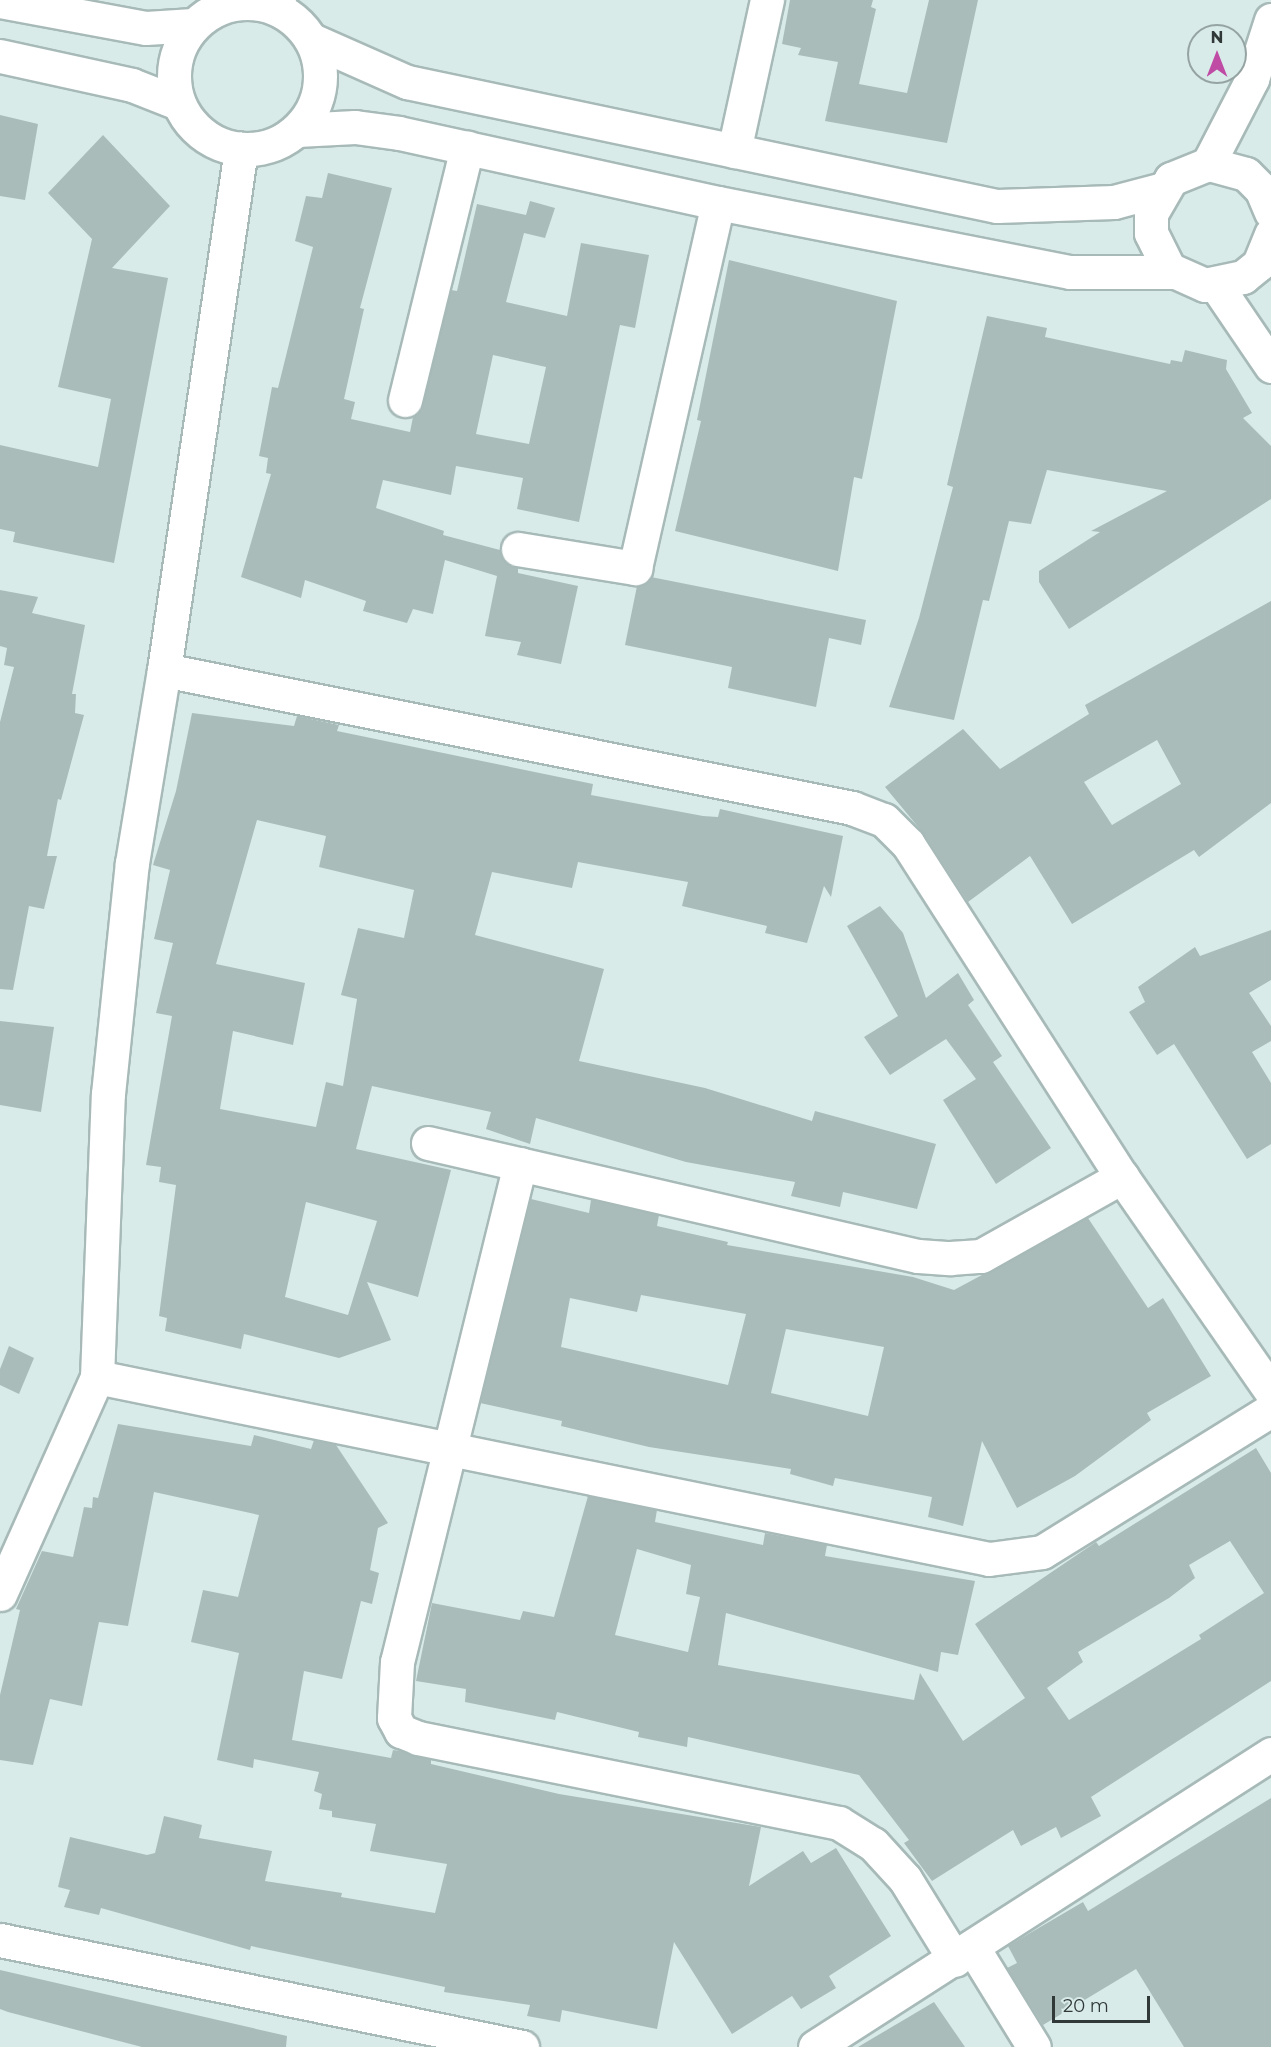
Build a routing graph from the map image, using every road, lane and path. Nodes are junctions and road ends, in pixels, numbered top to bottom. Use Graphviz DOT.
graph roads {
  1 [pos="767,0"];
  2 [pos="0,2"];
  3 [pos="278,4"];
  4 [pos="1271,20"];
  5 [pos="193,26"];
  6 [pos="312,40"];
  7 [pos="0,56"];
  8 [pos="178,103"];
  9 [pos="297,130"];
  10 [pos="467,148"];
  11 [pos="241,149"];
  12 [pos="734,151"];
  13 [pos="1208,164"];
  14 [pos="1163,189"];
  15 [pos="718,203"];
  16 [pos="1271,212"];
  17 [pos="1270,246"];
  18 [pos="1174,272"];
  19 [pos="1216,285"];
  20 [pos="1271,366"];
  21 [pos="405,400"];
  22 [pos="518,549"];
  23 [pos="164,670"];
  24 [pos="428,1143"];
  25 [pos="520,1164"];
  26 [pos="1122,1177"];
  27 [pos="97,1377"];
  28 [pos="1271,1391"];
  29 [pos="1271,1410"];
  30 [pos="449,1449"];
  31 [pos="0,1594"];
  32 [pos="1271,1754"];
  33 [pos="0,1940"];
  34 [pos="964,1954"];
  35 [pos="522,2047"];
  36 [pos="815,2047"];
  37 [pos="1034,2047"];
  1 -- 12 [label="street"];
  2 -- 5 [label="street"];
  3 -- 5 [label="street"];
  3 -- 6 [label="street"];
  4 -- 13 [label="street"];
  5 -- 8 [label="street"];
  6 -- 9 [label="street"];
  6 -- 12 [label="street"];
  7 -- 8 [label="street"];
  8 -- 11 [label="street"];
  9 -- 10 [label="street"];
  9 -- 11 [label="street"];
  10 -- 15 [label="street"];
  10 -- 21 [label="street"];
  11 -- 23 [label="street"];
  12 -- 14 [label="street"];
  13 -- 14 [label="street"];
  13 -- 16 [label="street"];
  14 -- 18 [label="street"];
  15 -- 18 [label="street"];
  15 -- 22 [label="street"];
  17 -- 19 [label="street"];
  18 -- 19 [label="street"];
  19 -- 20 [label="street"];
  23 -- 26 [label="street"];
  23 -- 27 [label="street"];
  24 -- 25 [label="street"];
  25 -- 26 [label="street"];
  25 -- 30 [label="street"];
  26 -- 28 [label="street"];
  27 -- 30 [label="street"];
  27 -- 31 [label="street"];
  29 -- 30 [label="street"];
  30 -- 34 [label="street"];
  32 -- 34 [label="street"];
  33 -- 35 [label="street"];
  34 -- 36 [label="street"];
  34 -- 37 [label="street"];
}
